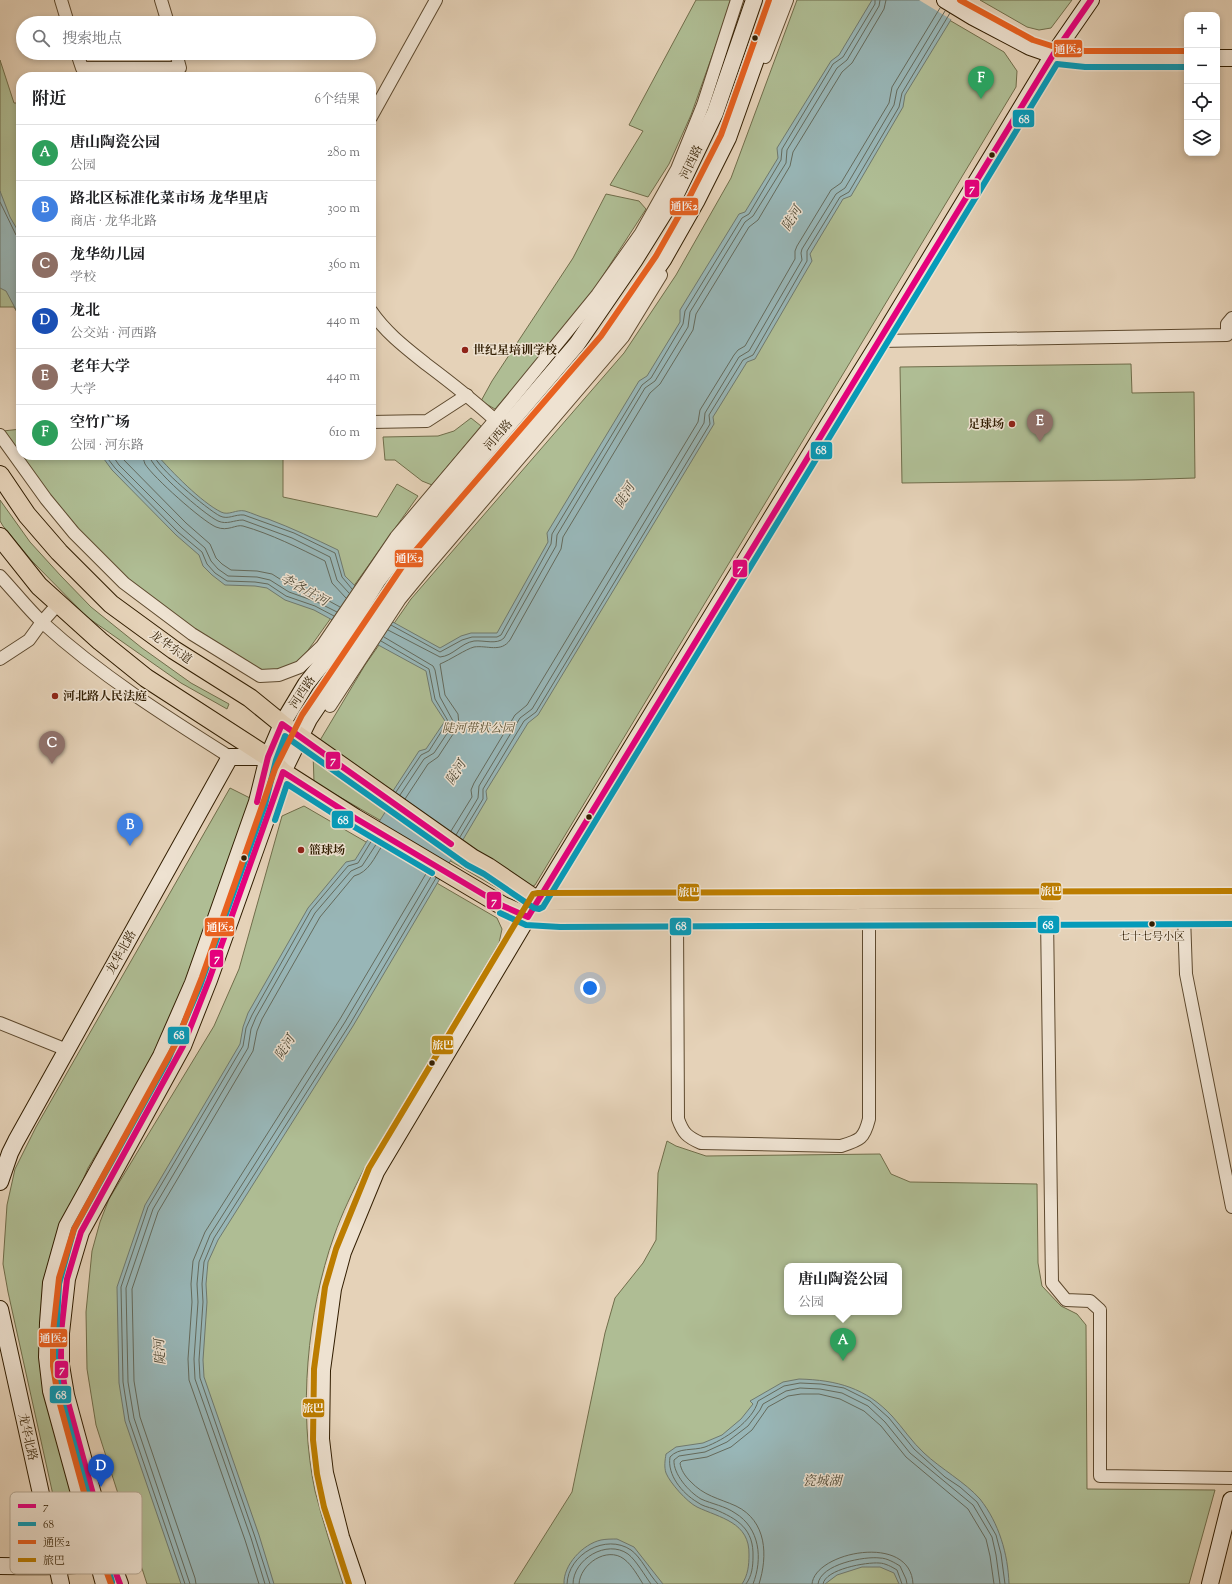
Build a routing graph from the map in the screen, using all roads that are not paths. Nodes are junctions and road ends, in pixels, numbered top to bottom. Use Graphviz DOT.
graph roads {
  1 [pos="61,0"];
  2 [pos="161,0"];
  3 [pos="436,0"];
  4 [pos="737,0"];
  5 [pos="754,0"];
  6 [pos="777,0"];
  7 [pos="787,0"];
  8 [pos="945,0"];
  9 [pos="1091,0"];
  10 [pos="66,16"];
  11 [pos="166,16"];
  12 [pos="1053,55"];
  13 [pos="1184,58"];
  14 [pos="1220,58"];
  15 [pos="1232,58"];
  16 [pos="79,60"];
  17 [pos="178,60"];
  18 [pos="376,108"];
  19 [pos="376,318"];
  20 [pos="1232,318"];
  21 [pos="880,341"];
  22 [pos="467,395"];
  23 [pos="495,420"];
  24 [pos="376,422"];
  25 [pos="0,435"];
  26 [pos="16,457"];
  27 [pos="18,460"];
  28 [pos="0,475"];
  29 [pos="0,537"];
  30 [pos="0,576"];
  31 [pos="372,581"];
  32 [pos="396,597"];
  33 [pos="58,604"];
  34 [pos="42,622"];
  35 [pos="330,645"];
  36 [pos="358,654"];
  37 [pos="0,659"];
  38 [pos="330,706"];
  39 [pos="282,724"];
  40 [pos="300,737"];
  41 [pos="230,757"];
  42 [pos="268,757"];
  43 [pos="283,772"];
  44 [pos="1232,899"];
  45 [pos="538,901"];
  46 [pos="1184,916"];
  47 [pos="1232,916"];
  48 [pos="528,917"];
  49 [pos="867,917"];
  50 [pos="1047,917"];
  51 [pos="677,919"];
  52 [pos="0,1023"];
  53 [pos="67,1050"];
  54 [pos="0,1182"];
  55 [pos="1232,1207"];
  56 [pos="0,1309"];
  57 [pos="1232,1478"];
  58 [pos="41,1492"];
  59 [pos="82,1492"];
  60 [pos="88,1492"];
  61 [pos="1232,1499"];
  62 [pos="59,1574"];
  63 [pos="113,1574"];
  64 [pos="61,1584"];
  65 [pos="120,1584"];
  66 [pos="358,1584"];
  67 [pos="1210,1584"];
  1 -- 10 [label="street"];
  2 -- 11 [label="street"];
  3 -- 18 [label="street"];
  4 -- 23 [label="street"];
  5 -- 31 [label="main road, 河西路"];
  6 -- 32 [label="main road, 河西路"];
  7 -- 32 [label="street"];
  8 -- 12 [label="main road"];
  9 -- 12 [label="main road"];
  12 -- 13 [label="main road"];
  12 -- 21 [label="main road"];
  14 -- 15 [label="main road"];
  16 -- 17 [label="street"];
  19 -- 22 [label="street"];
  20 -- 21 [label="street"];
  21 -- 45 [label="main road"];
  22 -- 23 [label="street"];
  22 -- 24 [label="street"];
  23 -- 31 [label="street"];
  25 -- 26 [label="street"];
  27 -- 35 [label="street"];
  28 -- 39 [label="main road, 龙华东道"];
  29 -- 33 [label="main road"];
  30 -- 34 [label="street"];
  31 -- 35 [label="main road, 河西路"];
  32 -- 36 [label="main road, 河西路"];
  33 -- 34 [label="street"];
  33 -- 42 [label="main road"];
  34 -- 37 [label="street"];
  34 -- 41 [label="street"];
  35 -- 39 [label="main road, 河西路"];
  36 -- 38 [label="street"];
  36 -- 40 [label="main road, 河西路"];
  39 -- 40 [label="main road, 龙华东道"];
  39 -- 42 [label="main road, 河西路"];
  40 -- 43 [label="main road, 河西路"];
  40 -- 45 [label="main road, 龙华东道"];
  41 -- 42 [label="main road"];
  41 -- 53 [label="main road, 龙华北路"];
  42 -- 43 [label="main road"];
  42 -- 59 [label="main road, 河西路"];
  43 -- 48 [label="main road"];
  43 -- 60 [label="main road, 河西路"];
  44 -- 45 [label="main road"];
  45 -- 48 [label="main road"];
  46 -- 47 [label="main road"];
  46 -- 50 [label="main road"];
  46 -- 55 [label="street"];
  48 -- 51 [label="main road"];
  48 -- 66 [label="main road"];
  49 -- 50 [label="main road"];
  49 -- 51 [label="main road"];
  49 -- 51 [label="street"];
  50 -- 57 [label="street"];
  52 -- 53 [label="street"];
  53 -- 54 [label="main road, 龙华北路"];
  56 -- 58 [label="main road, 龙华北路"];
  61 -- 67 [label="main road"];
  62 -- 64 [label="main road, 龙华北路"];
  63 -- 65 [label="main road, 河西路"];
}
